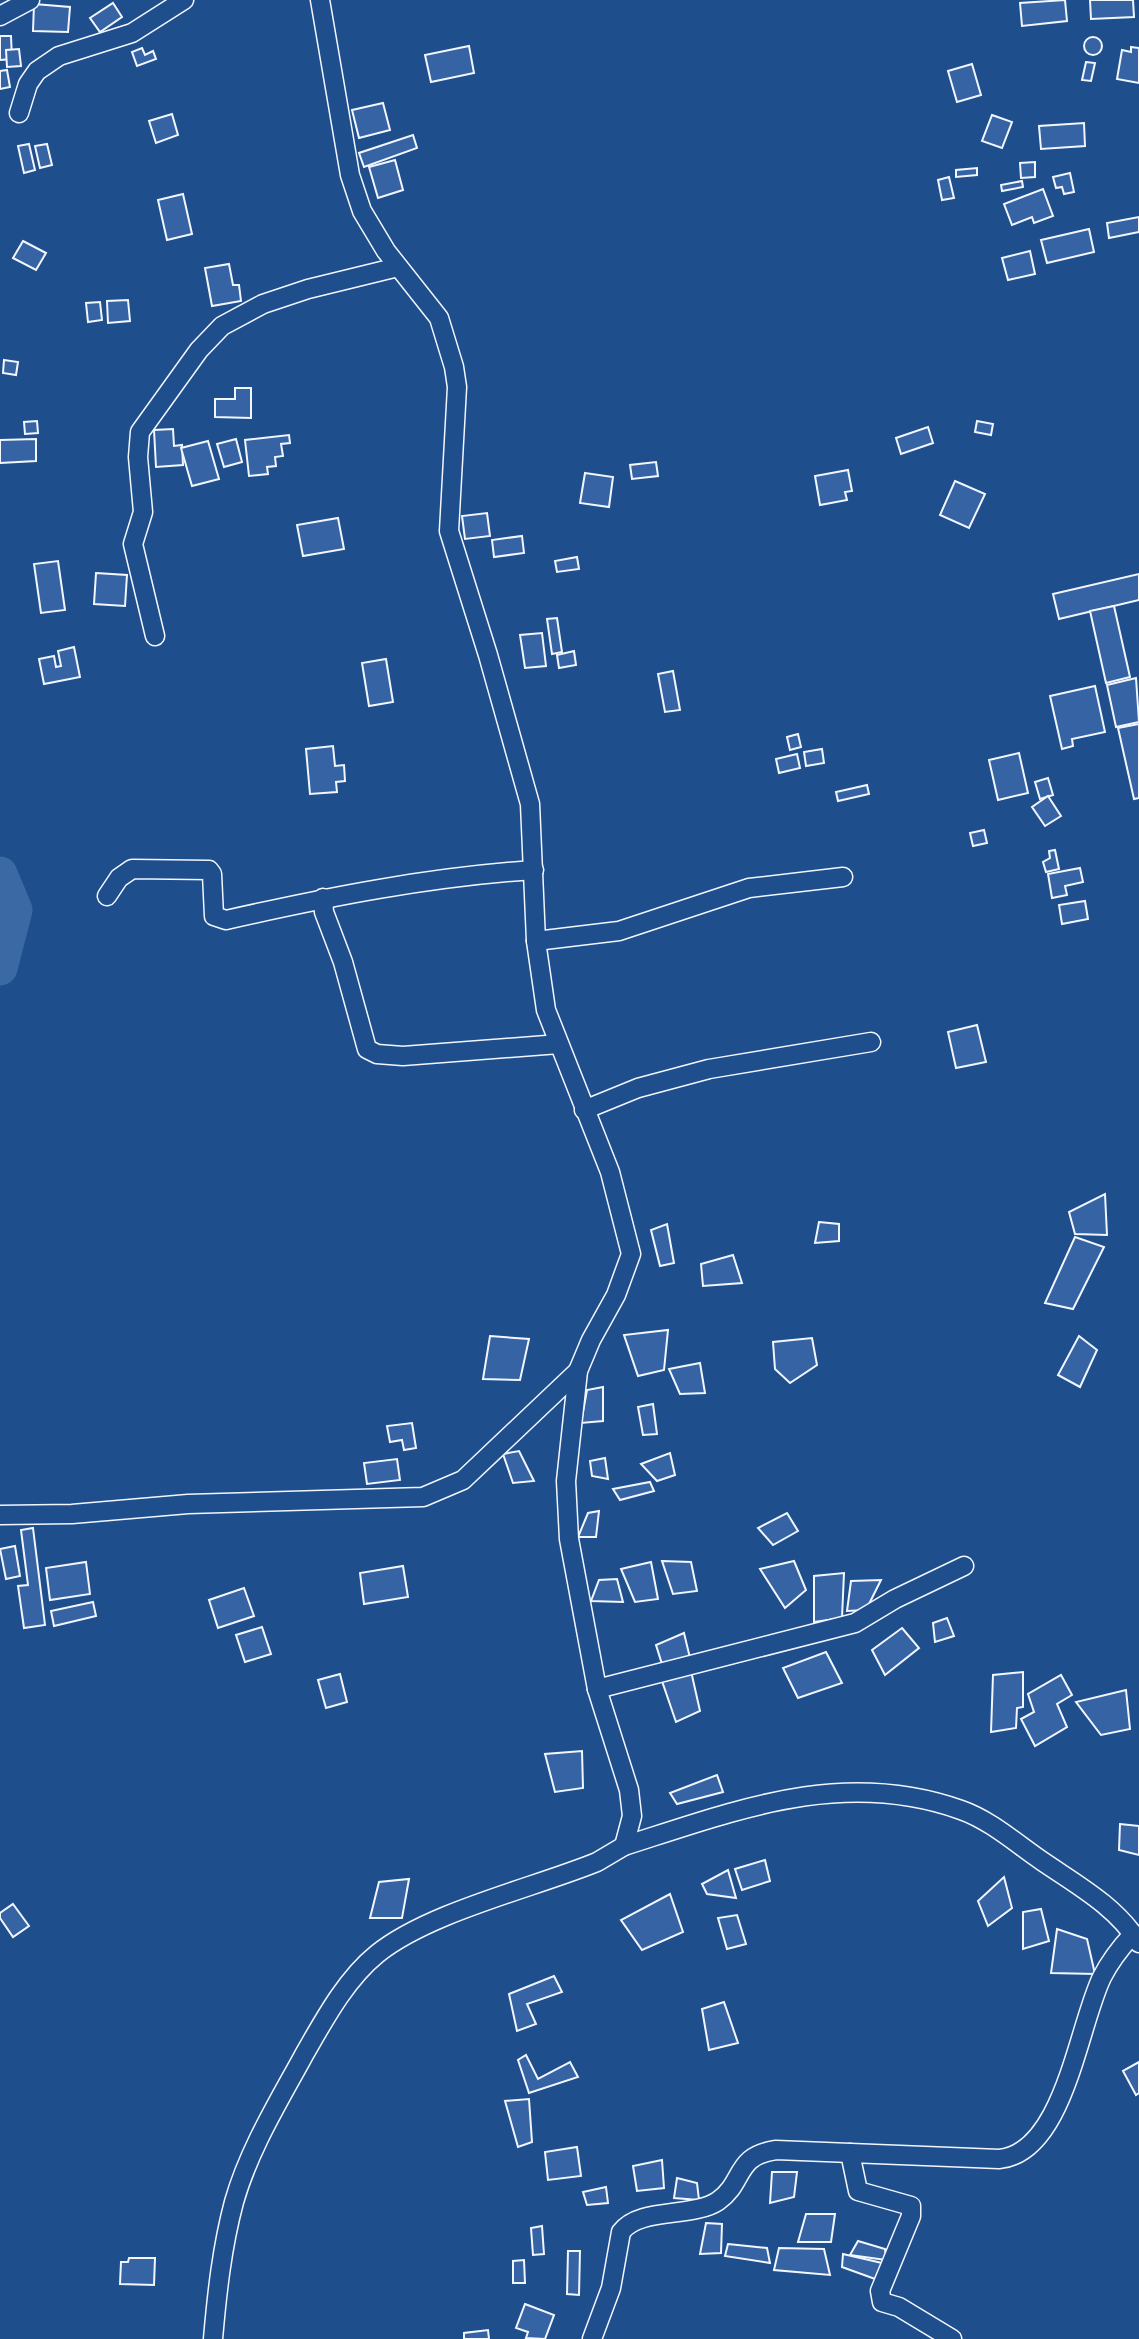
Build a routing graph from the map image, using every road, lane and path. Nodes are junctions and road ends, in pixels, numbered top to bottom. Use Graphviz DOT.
graph roads {
  1 [pos="30,0"];
  2 [pos="184,0"];
  3 [pos="320,0"];
  4 [pos="0,16"];
  5 [pos="19,113"];
  6 [pos="398,267"];
  7 [pos="155,636"];
  8 [pos="534,870"];
  9 [pos="843,877"];
  10 [pos="107,896"];
  11 [pos="323,898"];
  12 [pos="536,940"];
  13 [pos="871,1042"];
  14 [pos="559,1044"];
  15 [pos="584,1110"];
  16 [pos="578,1371"];
  17 [pos="0,1516"];
  18 [pos="964,1566"];
  19 [pos="597,1689"];
  20 [pos="624,1846"];
  21 [pos="1139,1911"];
  22 [pos="1133,1934"];
  23 [pos="850,2153"];
  24 [pos="213,2339"];
  25 [pos="592,2339"];
  26 [pos="951,2339"];
  1 -- 4 [label="street"];
  2 -- 5 [label="street"];
  3 -- 6 [label="street"];
  6 -- 7 [label="street"];
  6 -- 8 [label="street"];
  8 -- 11 [label="street"];
  8 -- 12 [label="street"];
  9 -- 12 [label="street"];
  10 -- 11 [label="street"];
  11 -- 14 [label="street"];
  12 -- 14 [label="street"];
  13 -- 15 [label="street"];
  14 -- 15 [label="street"];
  15 -- 16 [label="street"];
  16 -- 17 [label="street"];
  16 -- 19 [label="street"];
  18 -- 19 [label="street"];
  19 -- 20 [label="street"];
  20 -- 22 [label="street"];
  20 -- 24 [label="street"];
  21 -- 22 [label="street"];
  22 -- 23 [label="street"];
  23 -- 25 [label="street"];
  23 -- 26 [label="street"];
}
